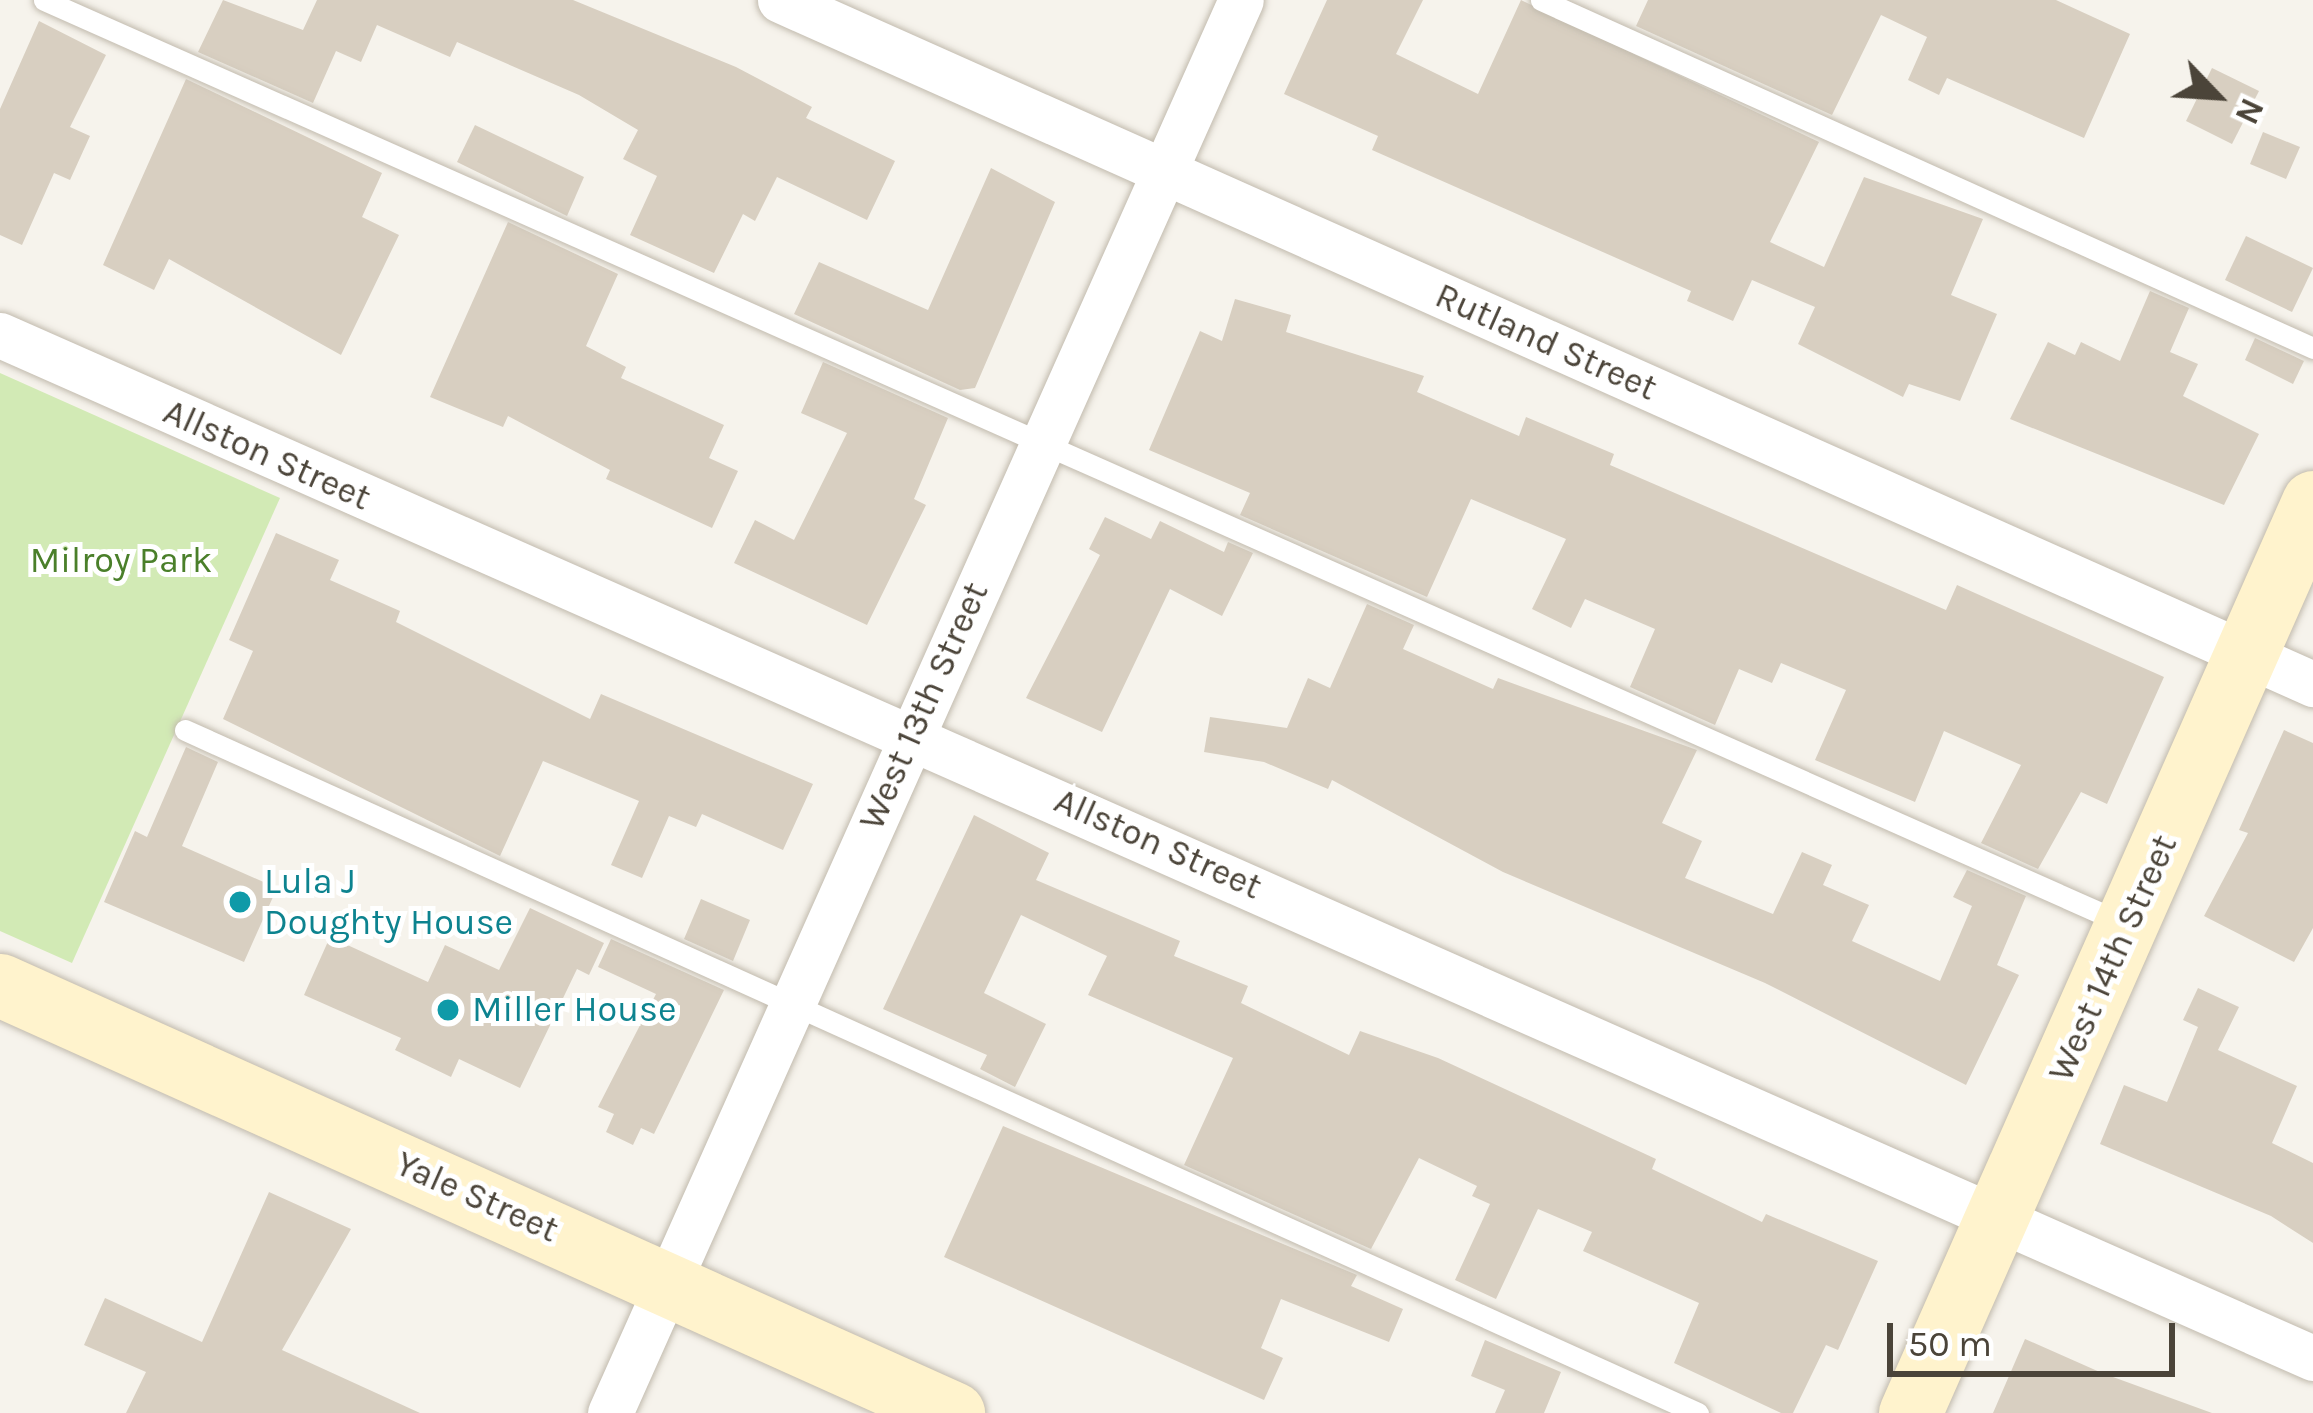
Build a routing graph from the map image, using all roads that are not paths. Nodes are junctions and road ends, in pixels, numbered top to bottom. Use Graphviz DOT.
graph roads {
  1 [pos="44,0"];
  2 [pos="780,0"];
  3 [pos="1241,0"];
  4 [pos="1541,0"];
  5 [pos="1162,170"];
  6 [pos="0,335"];
  7 [pos="2313,347"];
  8 [pos="1041,441"];
  9 [pos="2313,502"];
  10 [pos="2247,654"];
  11 [pos="2313,684"];
  12 [pos="185,730"];
  13 [pos="911,734"];
  14 [pos="2128,925"];
  15 [pos="0,985"];
  16 [pos="791,1004"];
  17 [pos="1999,1218"];
  18 [pos="669,1282"];
  19 [pos="2313,1358"];
  20 [pos="610,1413"];
  21 [pos="953,1413"];
  22 [pos="1698,1413"];
  23 [pos="1910,1413"];
  1 -- 8 [label="lane"];
  2 -- 5 [label="street, Rutland Street"];
  3 -- 5 [label="street, West 13th Street"];
  4 -- 7 [label="lane"];
  5 -- 8 [label="street, West 13th Street"];
  5 -- 10 [label="street, Rutland Street"];
  6 -- 13 [label="street, Allston Street"];
  8 -- 13 [label="street, West 13th Street"];
  8 -- 14 [label="lane"];
  9 -- 10 [label="main road, West 14th Street"];
  10 -- 11 [label="street, Rutland Street"];
  10 -- 14 [label="main road, West 14th Street"];
  12 -- 16 [label="lane"];
  13 -- 16 [label="street, West 13th Street"];
  13 -- 17 [label="street, Allston Street"];
  14 -- 17 [label="main road, West 14th Street"];
  15 -- 18 [label="main road, Yale Street"];
  16 -- 18 [label="street, West 13th Street"];
  16 -- 22 [label="lane"];
  17 -- 19 [label="street, Allston Street"];
  17 -- 23 [label="main road, West 14th Street"];
  18 -- 20 [label="street, West 13th Street"];
  18 -- 21 [label="main road, Yale Street"];
}
